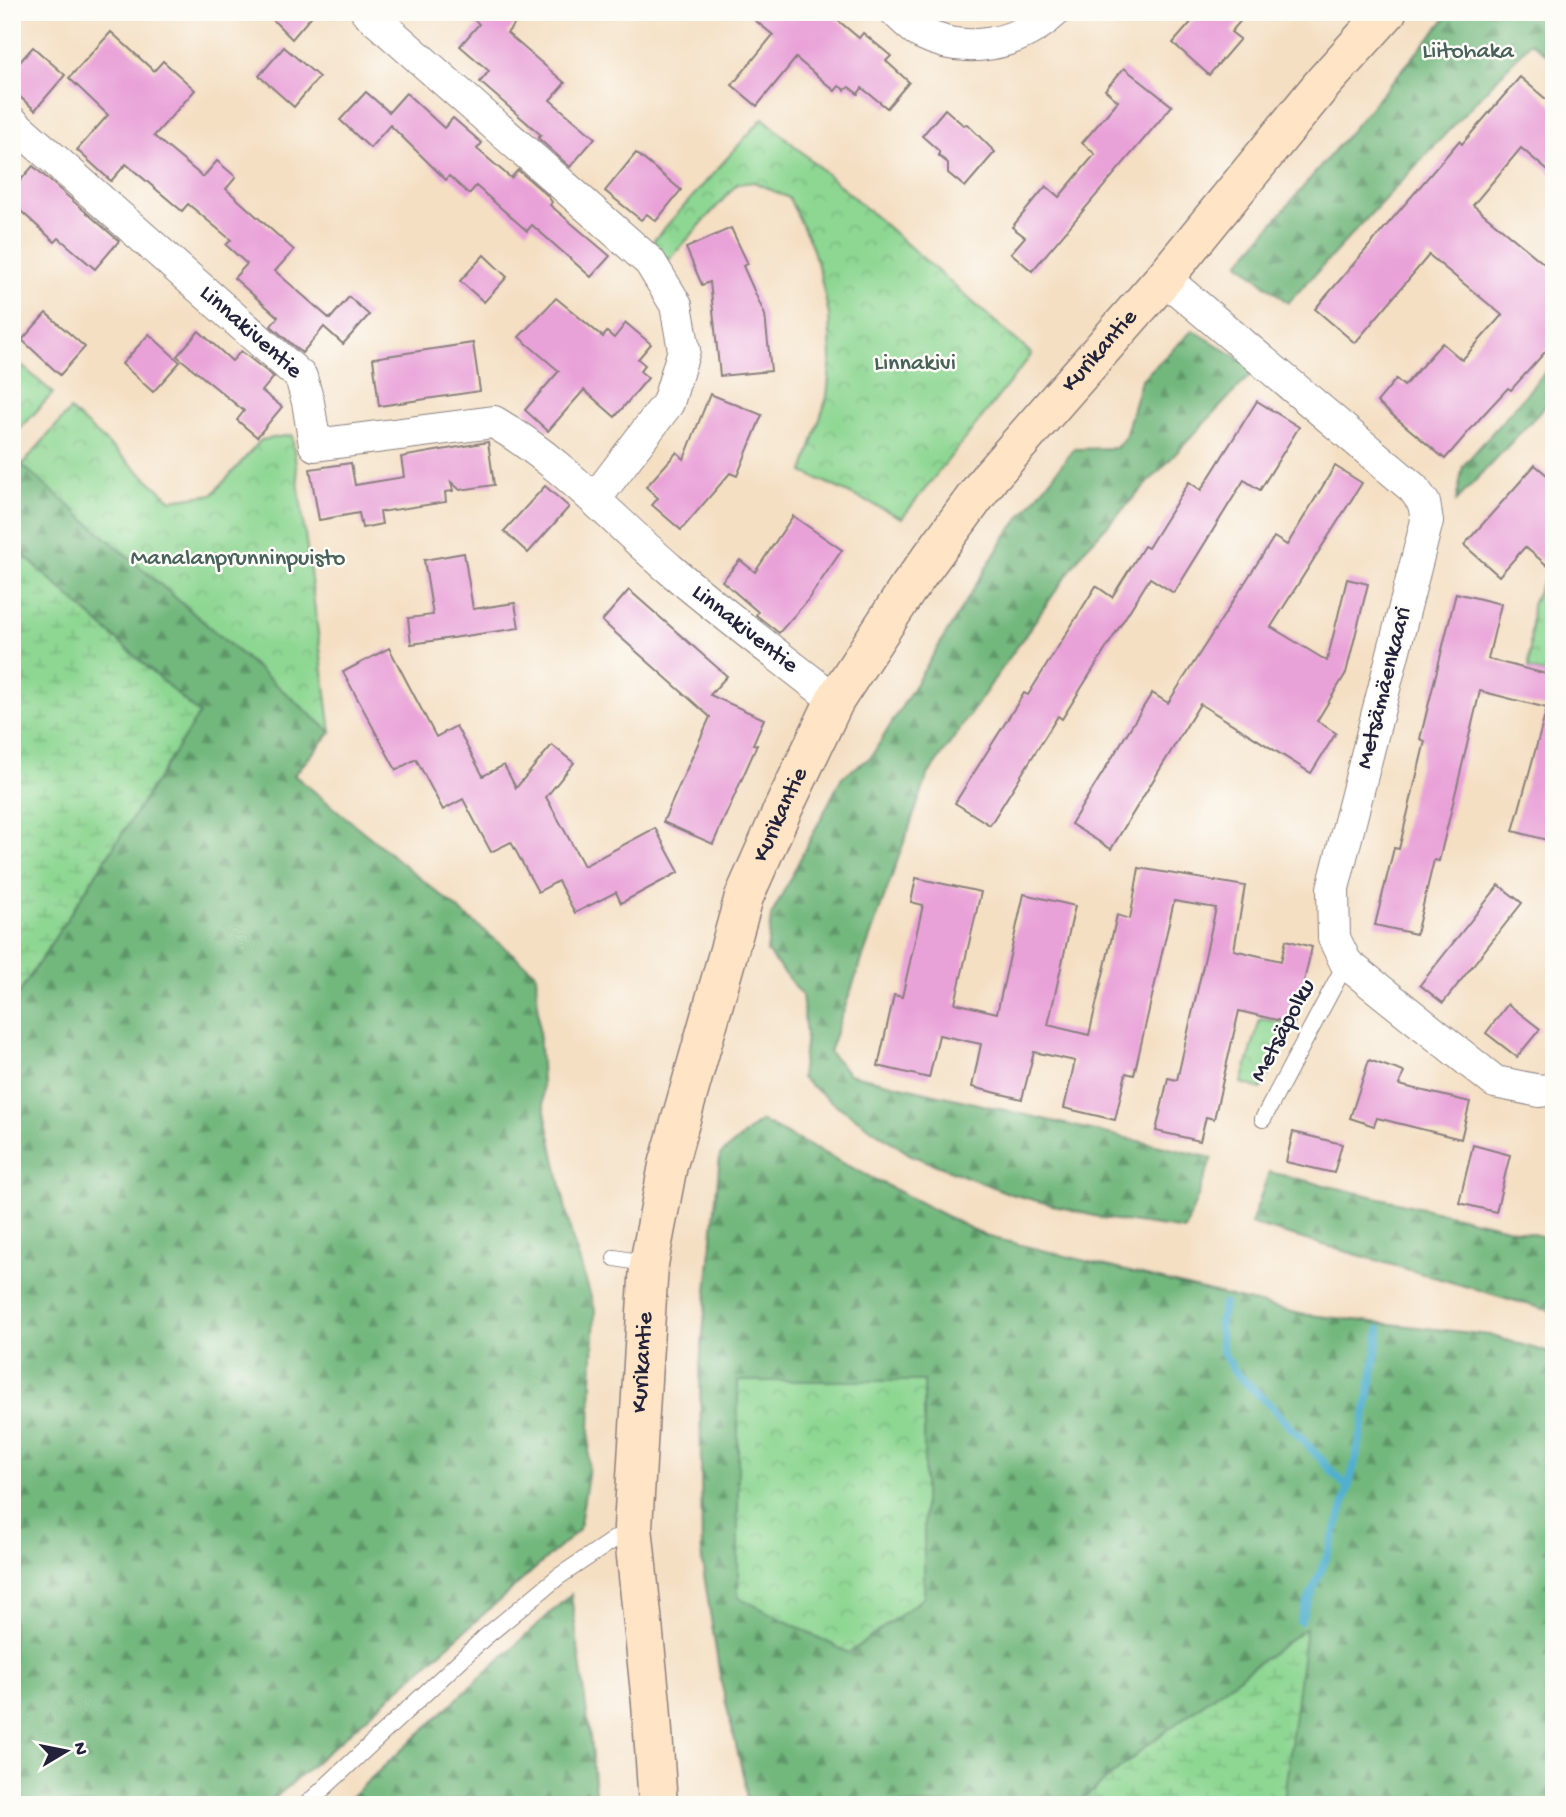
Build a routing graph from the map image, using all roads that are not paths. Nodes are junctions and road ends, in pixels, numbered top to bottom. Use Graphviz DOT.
graph roads {
  1 [pos="366,12"];
  2 [pos="896,12"];
  3 [pos="1054,12"];
  4 [pos="1387,12"];
  5 [pos="12,122"];
  6 [pos="1164,278"];
  7 [pos="595,499"];
  8 [pos="835,701"];
  9 [pos="1346,963"];
  10 [pos="1554,1089"];
  11 [pos="1263,1119"];
  12 [pos="633,1527"];
  13 [pos="306,1805"];
  14 [pos="658,1805"];
  1 -- 7 [label="street"];
  2 -- 3 [label="street"];
  4 -- 6 [label="main road, Kurikantie"];
  5 -- 7 [label="street, Linnakiventie"];
  6 -- 8 [label="main road, Kurikantie"];
  6 -- 9 [label="street, Metsämäenkaari"];
  7 -- 8 [label="street, Linnakiventie"];
  8 -- 12 [label="main road, Kurikantie"];
  9 -- 10 [label="street"];
  9 -- 11 [label="lane, Metsäpolku"];
  12 -- 13 [label="lane"];
  12 -- 14 [label="main road, Kurikantie"];
}
